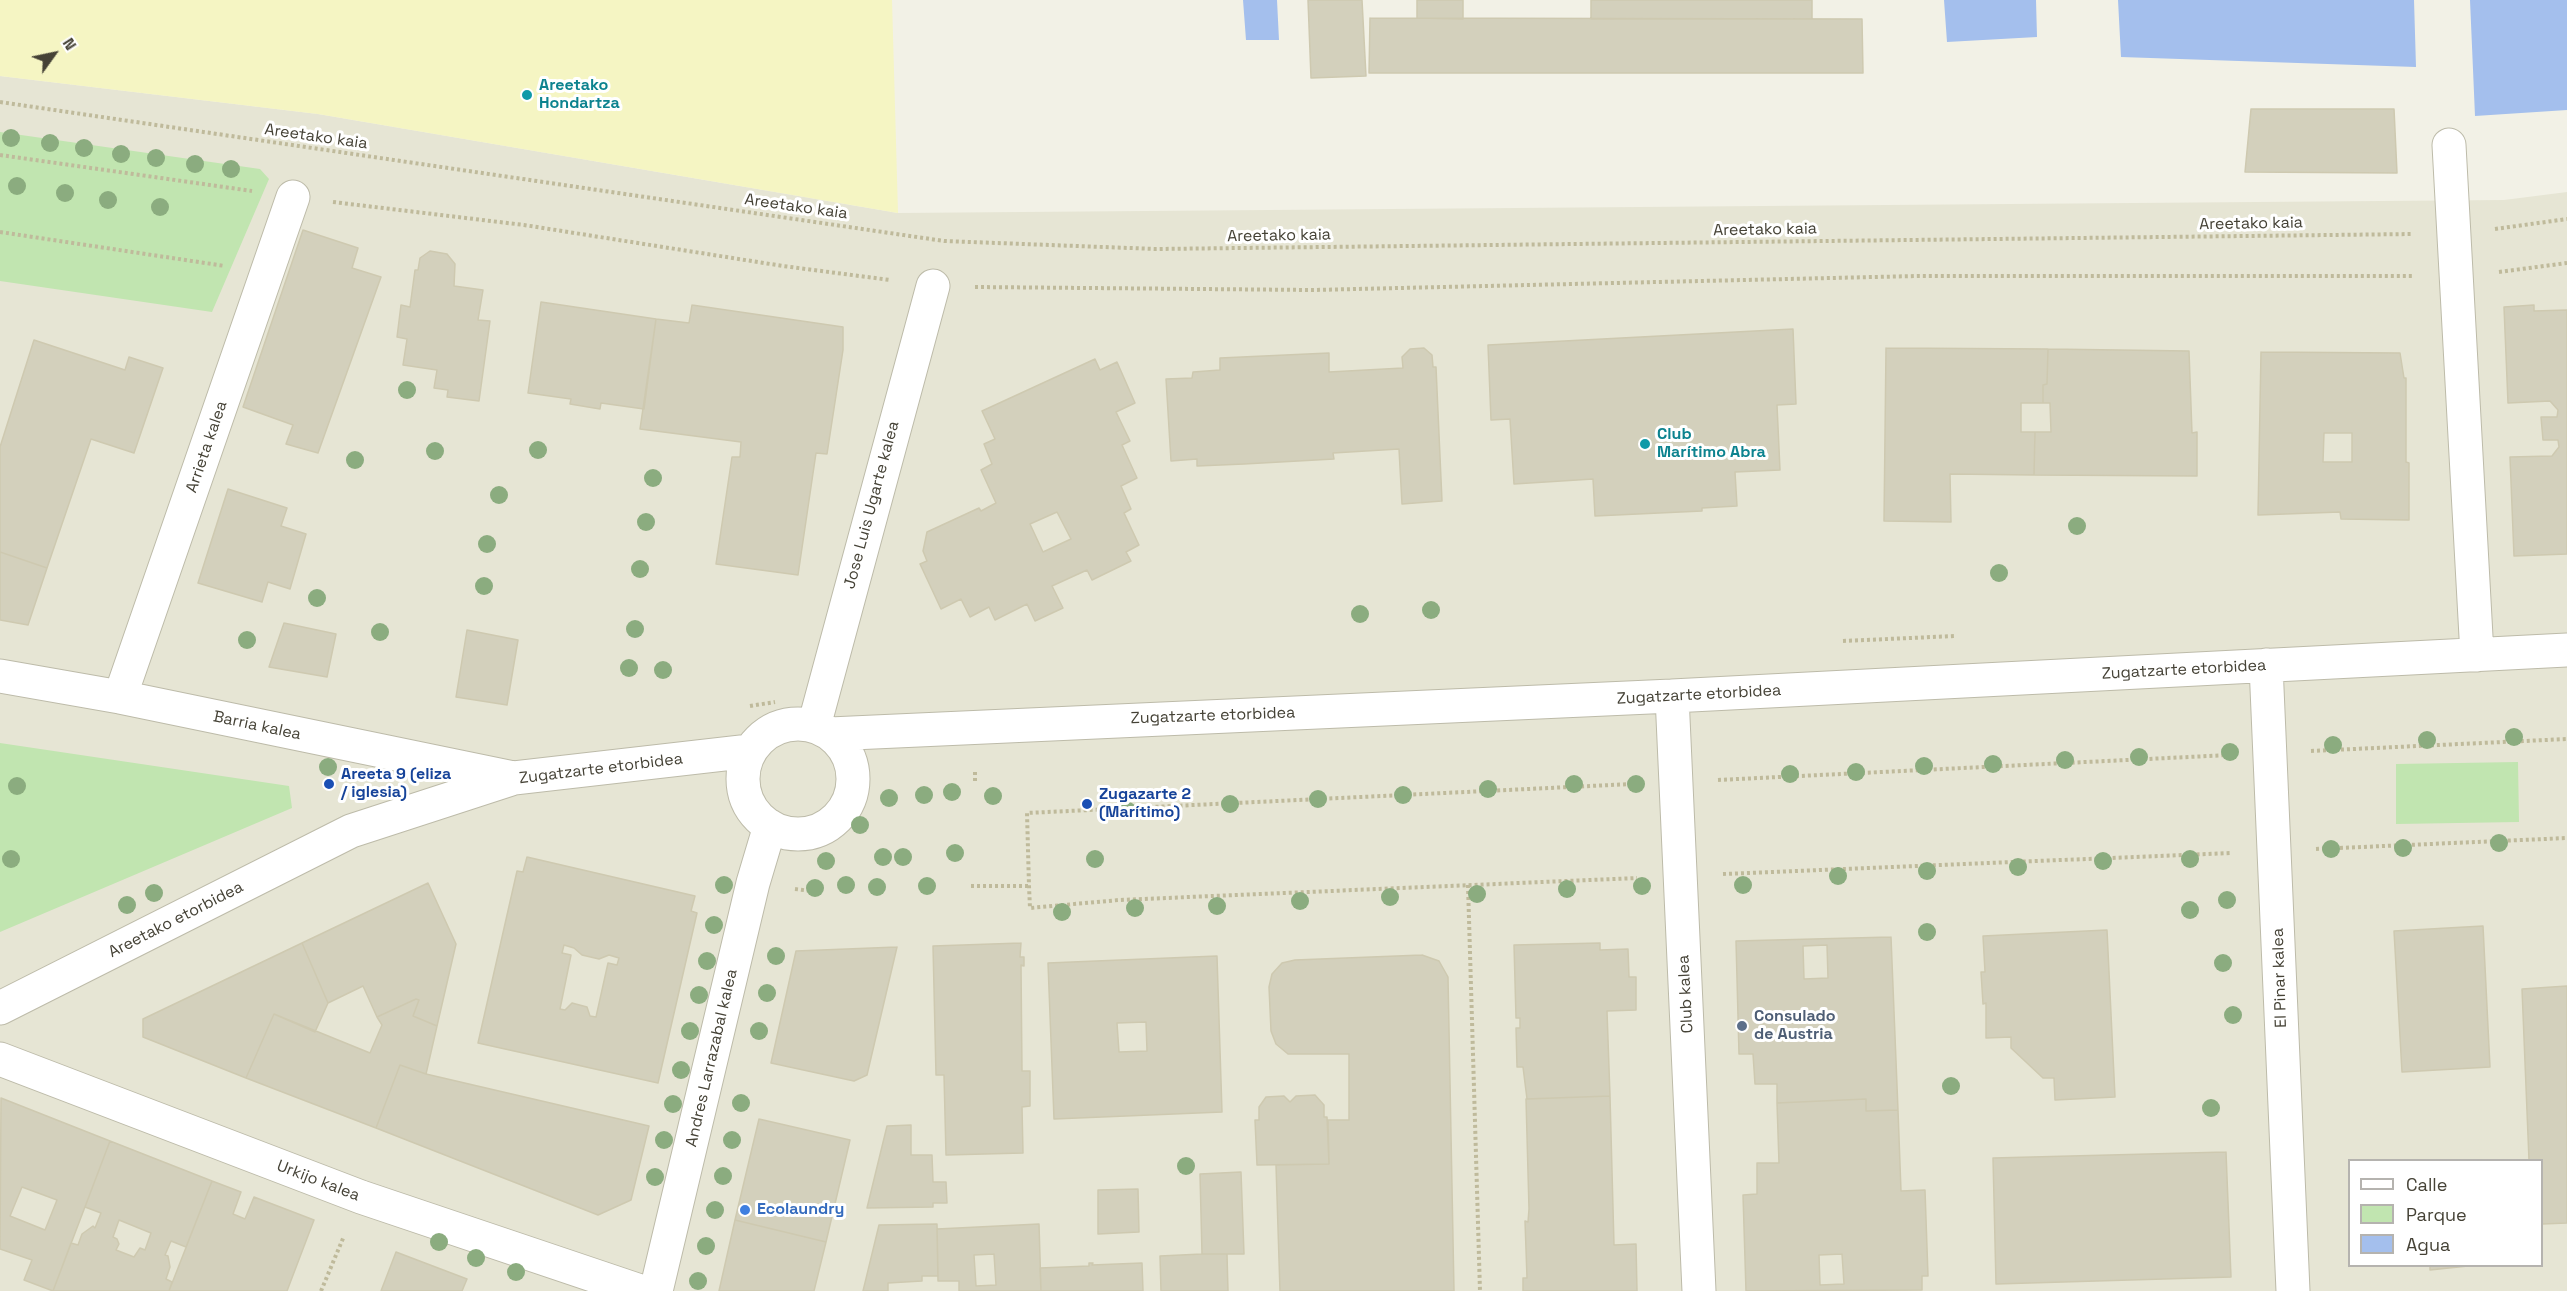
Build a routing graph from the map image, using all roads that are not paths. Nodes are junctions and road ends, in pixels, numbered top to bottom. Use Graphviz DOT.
graph roads {
  1 [pos="2449,145"];
  2 [pos="293,197"];
  3 [pos="933,286"];
  4 [pos="2567,650"];
  5 [pos="2477,654"];
  6 [pos="2266,665"];
  7 [pos="0,676"];
  8 [pos="1672,696"];
  9 [pos="120,697"];
  10 [pos="822,730"];
  11 [pos="750,752"];
  12 [pos="514,778"];
  13 [pos="770,826"];
  14 [pos="351,831"];
  15 [pos="0,1008"];
  16 [pos="0,1059"];
  17 [pos="640,1291"];
  18 [pos="656,1291"];
  19 [pos="1699,1291"];
  20 [pos="2293,1291"];
  1 -- 5 [label="street"];
  2 -- 9 [label="street, Arrieta kalea"];
  3 -- 10 [label="street, Jose Luis Ugarte kalea"];
  4 -- 5 [label="street, Zugatzarte etorbidea"];
  5 -- 6 [label="street, Zugatzarte etorbidea"];
  6 -- 8 [label="street, Zugatzarte etorbidea"];
  6 -- 20 [label="street, El Pinar kalea"];
  7 -- 9 [label="street, Barria kalea"];
  8 -- 10 [label="street, Zugatzarte etorbidea"];
  8 -- 19 [label="street, Club kalea"];
  9 -- 12 [label="street, Barria kalea"];
  10 -- 11 [label="street, Zugatzarte etorbidea"];
  10 -- 13 [label="street"];
  11 -- 12 [label="street, Zugatzarte etorbidea"];
  11 -- 13 [label="street"];
  12 -- 14 [label="street, Zugatzarte etorbidea"];
  13 -- 18 [label="street, Andres Larrazabal kalea"];
  14 -- 15 [label="street, Areetako etorbidea"];
  16 -- 17 [label="street, Urkijo kalea"];
}
